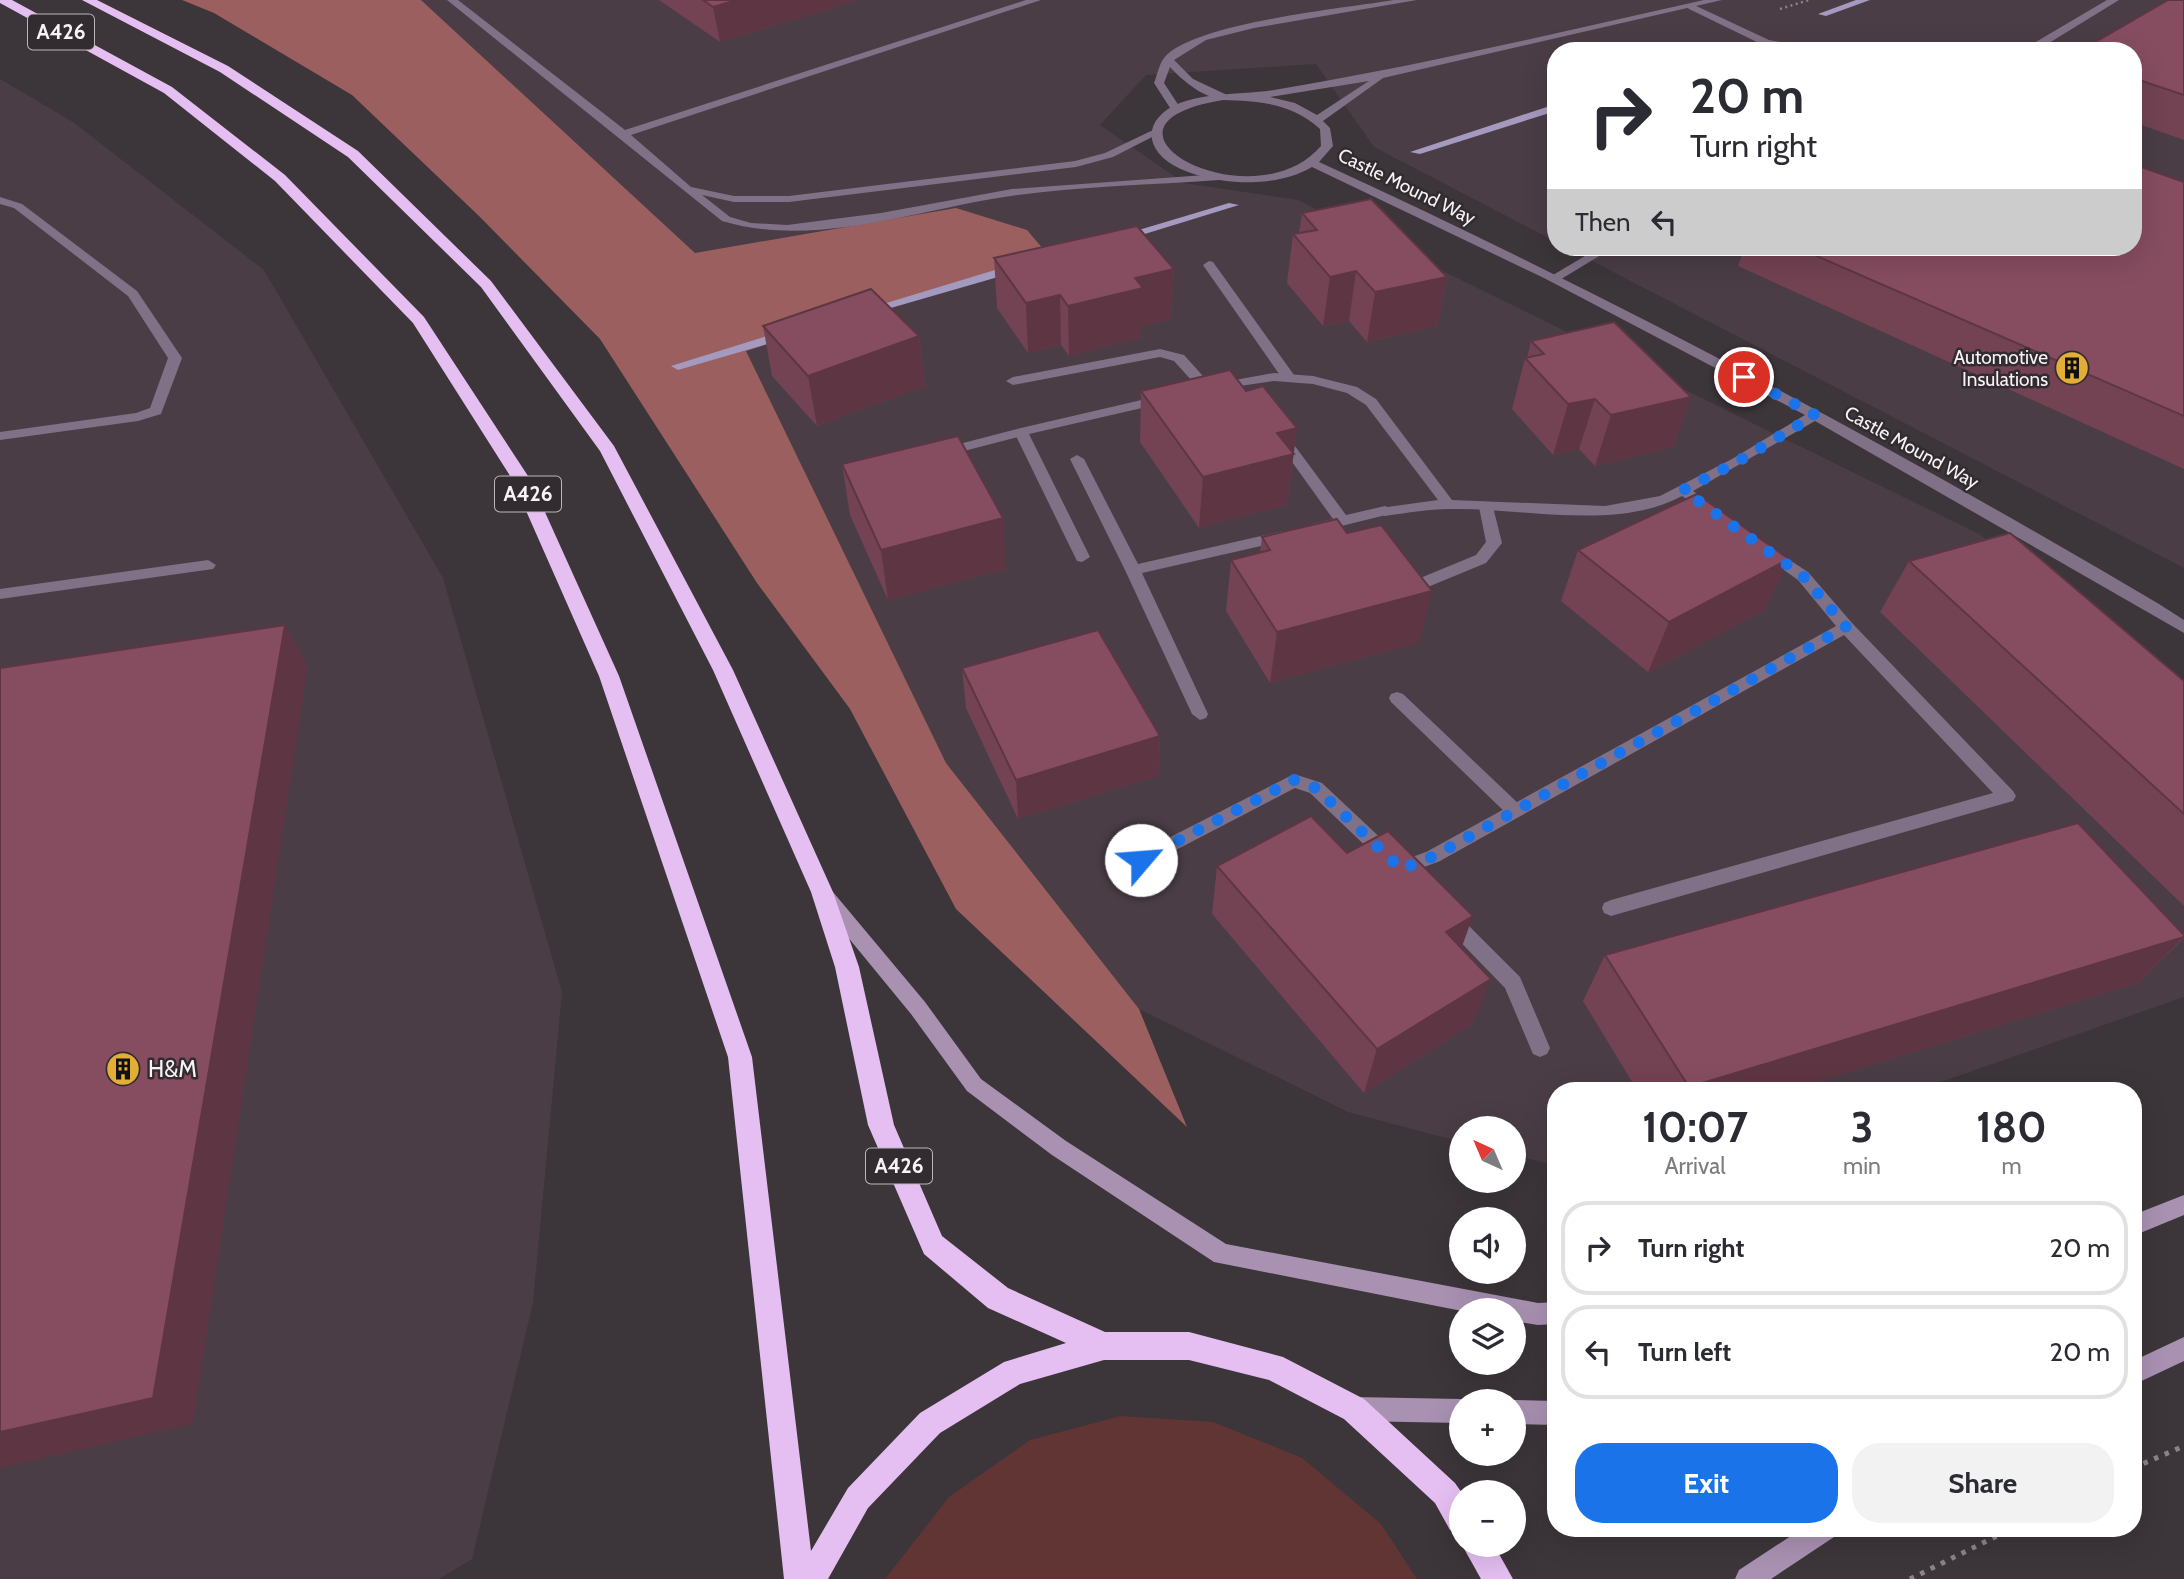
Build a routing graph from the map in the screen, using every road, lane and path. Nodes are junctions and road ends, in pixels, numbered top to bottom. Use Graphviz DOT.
graph roads {
  1 [pos="3,0"];
  2 [pos="88,0"];
  3 [pos="452,0"];
  4 [pos="1036,0"];
  5 [pos="1412,0"];
  6 [pos="1717,0"];
  7 [pos="2114,0"];
  8 [pos="1692,7"];
  9 [pos="1765,42"];
  10 [pos="2044,42"];
  11 [pos="1168,59"];
  12 [pos="1384,75"];
  13 [pos="1223,97"];
  14 [pos="1251,97"];
  15 [pos="1176,109"];
  16 [pos="1317,120"];
  17 [pos="1155,133"];
  18 [pos="623,134"];
  19 [pos="1313,163"];
  20 [pos="1219,177"];
  21 [pos="684,187"];
  22 [pos="0,200"];
  23 [pos="1592,256"];
  24 [pos="1209,265"];
  25 [pos="1554,278"];
  26 [pos="1289,378"];
  27 [pos="1013,380"];
  28 [pos="1194,392"];
  29 [pos="1815,415"];
  30 [pos="1021,432"];
  31 [pos="0,436"];
  32 [pos="1284,441"];
  33 [pos="932,455"];
  34 [pos="1077,459"];
  35 [pos="1683,490"];
  36 [pos="1448,504"];
  37 [pos="1486,506"];
  38 [pos="1727,521"];
  39 [pos="1342,522"];
  40 [pos="1759,545"];
  41 [pos="1082,557"];
  42 [pos="208,565"];
  43 [pos="1133,570"];
  44 [pos="1418,585"];
  45 [pos="0,594"];
  46 [pos="1846,627"];
  47 [pos="2184,627"];
  48 [pos="1397,698"];
  49 [pos="1200,714"];
  50 [pos="1515,811"];
  51 [pos="1141,860"];
  52 [pos="1401,869"];
  53 [pos="1419,888"];
  54 [pos="821,892"];
  55 [pos="1438,907"];
  56 [pos="1611,908"];
  57 [pos="1540,1048"];
  58 [pos="2184,1205"];
  59 [pos="2142,1222"];
  60 [pos="1547,1314"];
  61 [pos="1104,1346"];
  62 [pos="2184,1349"];
  63 [pos="2142,1369"];
  64 [pos="1354,1409"];
  65 [pos="1449,1411"];
  66 [pos="1526,1412"];
  67 [pos="1547,1413"];
  68 [pos="2184,1446"];
  69 [pos="2142,1464"];
  70 [pos="1449,1500"];
  71 [pos="1811,1537"];
  72 [pos="1995,1537"];
  73 [pos="1484,1557"];
  74 [pos="799,1579"];
  75 [pos="811,1579"];
  76 [pos="1498,1579"];
  77 [pos="1748,1579"];
  78 [pos="1910,1579"];
  1 -- 74 [label="highway, A426"];
  2 -- 54 [label="highway, A426"];
  3 -- 18 [label="street"];
  4 -- 18 [label="street"];
  5 -- 11 [label="street"];
  6 -- 8 [label="street"];
  7 -- 10 [label="street"];
  8 -- 9 [label="street"];
  8 -- 12 [label="street"];
  11 -- 13 [label="street"];
  11 -- 15 [label="street"];
  12 -- 14 [label="street"];
  12 -- 16 [label="street"];
  13 -- 14 [label="street"];
  13 -- 15 [label="street"];
  14 -- 16 [label="street"];
  15 -- 17 [label="street"];
  16 -- 19 [label="street"];
  17 -- 20 [label="street"];
  17 -- 21 [label="street"];
  18 -- 21 [label="street"];
  19 -- 20 [label="street"];
  19 -- 25 [label="street, Castle Mound Way"];
  20 -- 21 [label="street"];
  22 -- 31 [label="street"];
  23 -- 25 [label="street"];
  24 -- 26 [label="street"];
  25 -- 29 [label="street, Castle Mound Way"];
  26 -- 28 [label="street"];
  26 -- 36 [label="street"];
  27 -- 28 [label="street"];
  28 -- 30 [label="street"];
  29 -- 35 [label="street"];
  29 -- 47 [label="street, Castle Mound Way"];
  30 -- 33 [label="street"];
  30 -- 41 [label="street"];
  32 -- 39 [label="street"];
  34 -- 43 [label="street"];
  35 -- 37 [label="street"];
  35 -- 38 [label="street"];
  36 -- 37 [label="street"];
  36 -- 39 [label="street"];
  37 -- 44 [label="street"];
  39 -- 43 [label="street"];
  40 -- 46 [label="street"];
  42 -- 45 [label="street"];
  43 -- 49 [label="street"];
  46 -- 50 [label="street"];
  46 -- 56 [label="street"];
  48 -- 50 [label="street"];
  50 -- 52 [label="street"];
  51 -- 52 [label="street"];
  52 -- 53 [label="street"];
  54 -- 60 [label="street"];
  54 -- 61 [label="highway, A426"];
  55 -- 57 [label="street"];
  58 -- 59 [label="street"];
  61 -- 64 [label="highway"];
  61 -- 75 [label="highway"];
  62 -- 63 [label="street"];
  64 -- 65 [label="street"];
  64 -- 70 [label="highway"];
  66 -- 67 [label="street"];
  68 -- 69 [label="path"];
  71 -- 77 [label="street"];
  72 -- 78 [label="path"];
  73 -- 76 [label="highway"];
}
